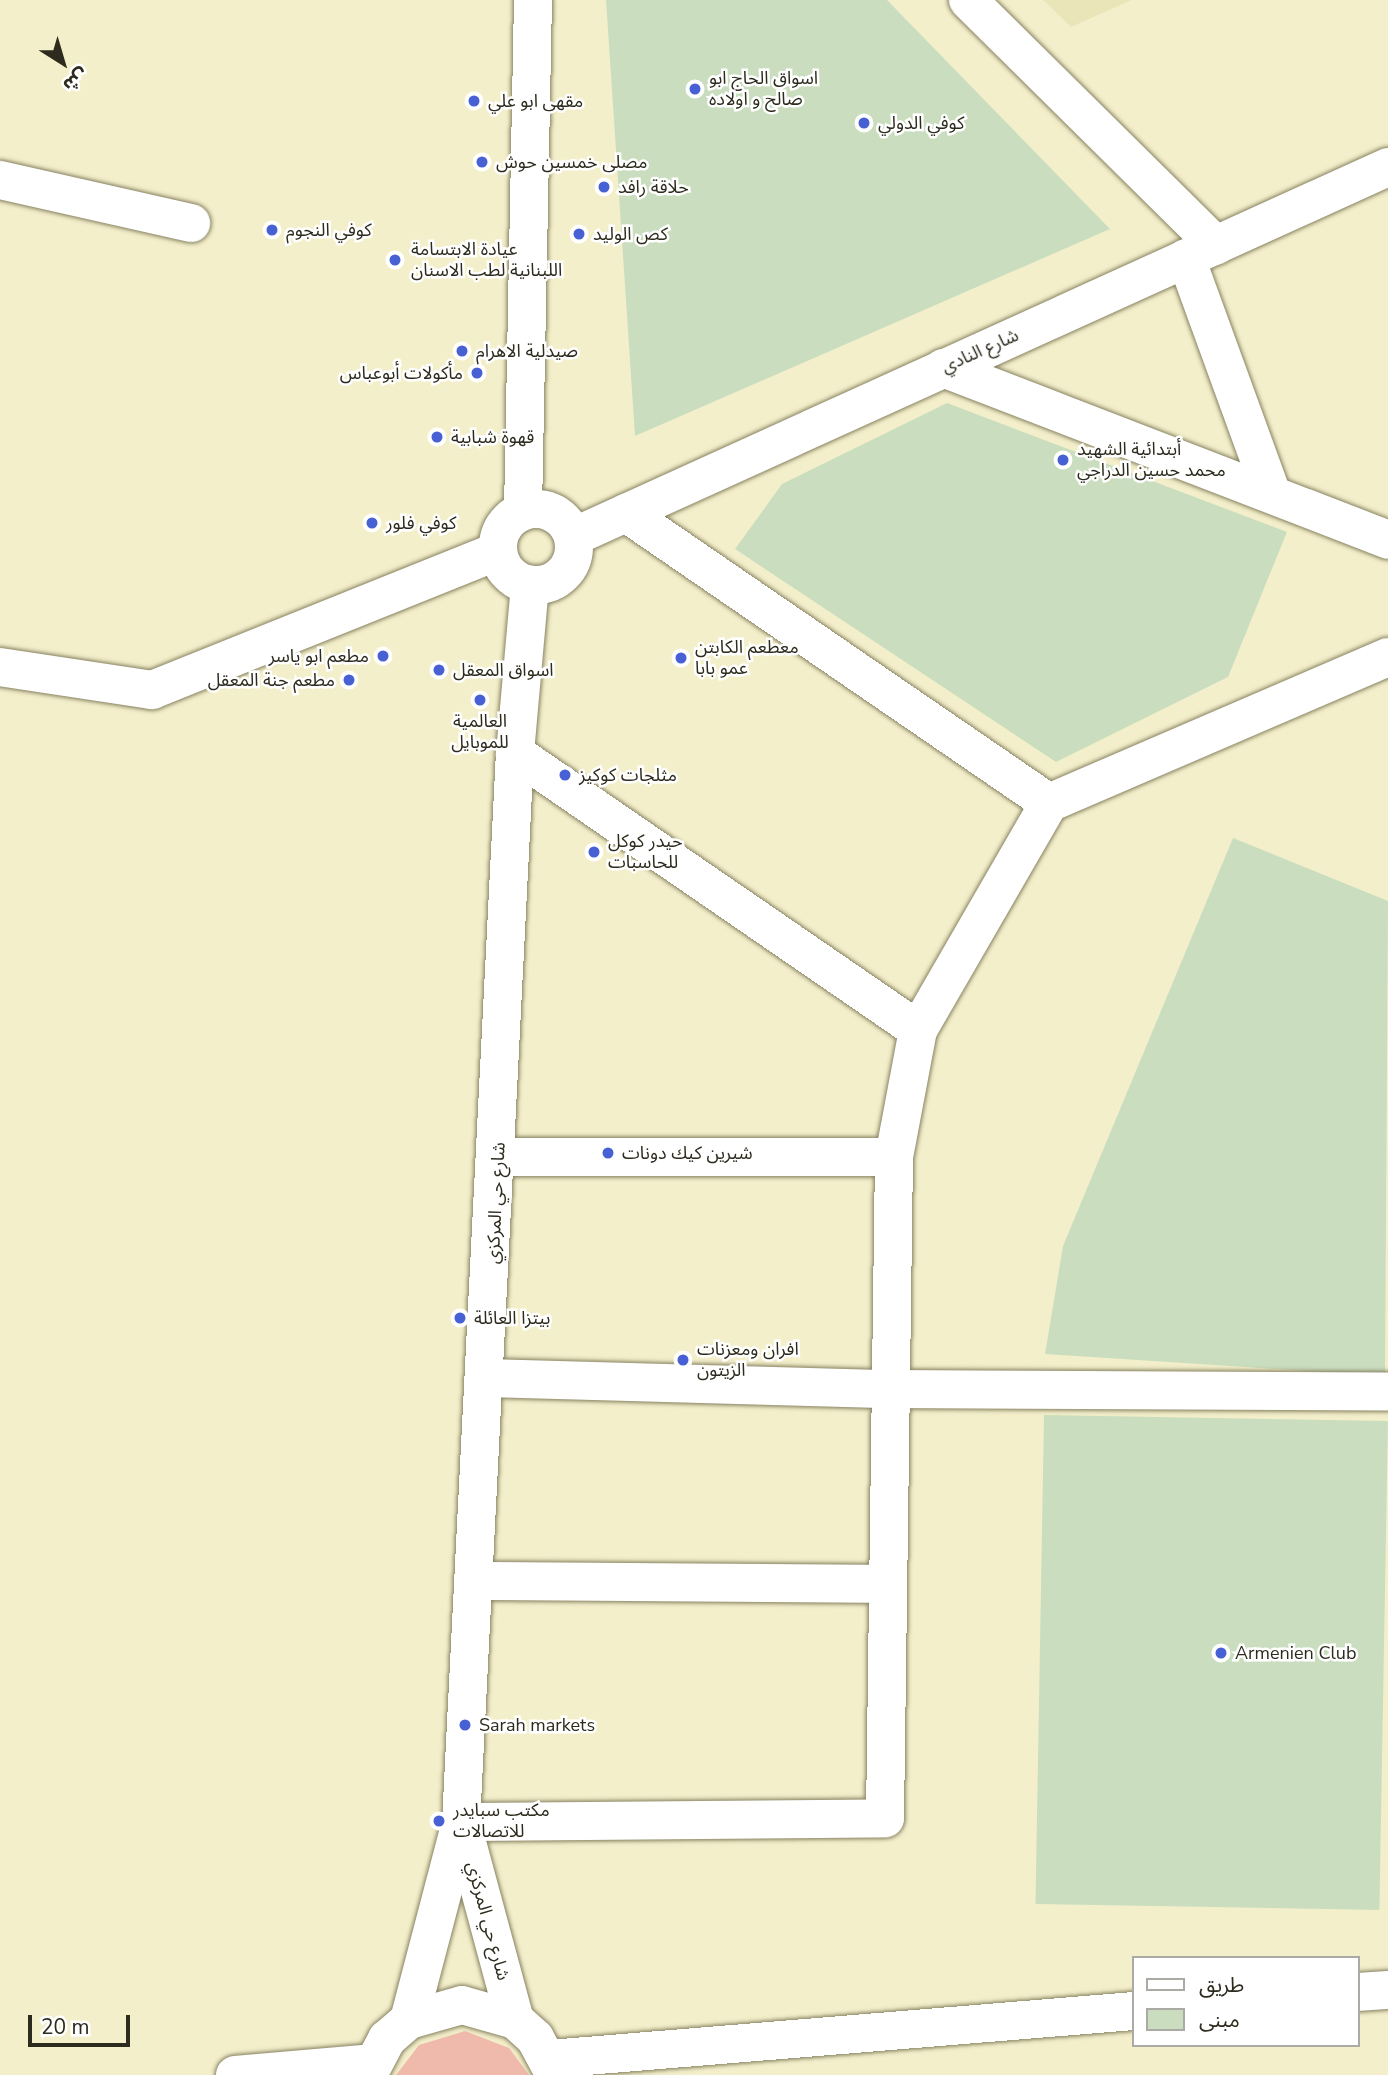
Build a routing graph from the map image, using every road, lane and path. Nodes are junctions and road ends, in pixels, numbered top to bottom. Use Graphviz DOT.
graph roads {
  1 [pos="533,0"];
  2 [pos="968,0"];
  3 [pos="1388,167"];
  4 [pos="0,180"];
  5 [pos="191,223"];
  6 [pos="1201,251"];
  7 [pos="943,368"];
  8 [pos="1271,491"];
  9 [pos="523,511"];
  10 [pos="626,513"];
  11 [pos="573,537"];
  12 [pos="1388,540"];
  13 [pos="498,551"];
  14 [pos="530,585"];
  15 [pos="1388,657"];
  16 [pos="0,667"];
  17 [pos="514,754"];
  18 [pos="1049,803"];
  19 [pos="918,1030"];
  20 [pos="498,1157"];
  21 [pos="894,1157"];
  22 [pos="486,1378"];
  23 [pos="890,1390"];
  24 [pos="1388,1392"];
  25 [pos="475,1581"];
  26 [pos="884,1584"];
  27 [pos="461,1822"];
  28 [pos="1388,1990"];
  29 [pos="1360,1992"];
  30 [pos="1132,2011"];
  31 [pos="409,2020"];
  32 [pos="515,2020"];
  33 [pos="552,2067"];
  34 [pos="369,2069"];
  35 [pos="234,2075"];
  1 -- 9 [label="street"];
  2 -- 6 [label="street"];
  3 -- 6 [label="street, شارع النادي"];
  4 -- 5 [label="street"];
  6 -- 7 [label="street, شارع النادي"];
  6 -- 8 [label="street"];
  7 -- 8 [label="street"];
  7 -- 10 [label="street, شارع النادي"];
  8 -- 12 [label="street"];
  9 -- 11 [label="street"];
  9 -- 13 [label="street"];
  10 -- 11 [label="street, شارع النادي"];
  10 -- 18 [label="street"];
  11 -- 14 [label="street"];
  13 -- 14 [label="street"];
  13 -- 16 [label="street"];
  14 -- 17 [label="street, شارع حي المركزي"];
  15 -- 18 [label="street"];
  17 -- 19 [label="street"];
  17 -- 20 [label="street, شارع حي المركزي"];
  18 -- 19 [label="street"];
  19 -- 21 [label="street"];
  20 -- 21 [label="street"];
  20 -- 22 [label="street, شارع حي المركزي"];
  21 -- 23 [label="street"];
  22 -- 23 [label="street"];
  22 -- 25 [label="street, شارع حي المركزي"];
  23 -- 24 [label="street"];
  23 -- 26 [label="street"];
  25 -- 26 [label="street"];
  25 -- 27 [label="street, شارع حي المركزي"];
  26 -- 27 [label="street"];
  27 -- 31 [label="street, شارع حي المركزي"];
  27 -- 32 [label="street, شارع حي المركزي"];
  28 -- 29 [label="street"];
  30 -- 33 [label="street"];
  31 -- 32 [label="street"];
  31 -- 34 [label="street"];
  32 -- 33 [label="street"];
  34 -- 35 [label="street"];
}
